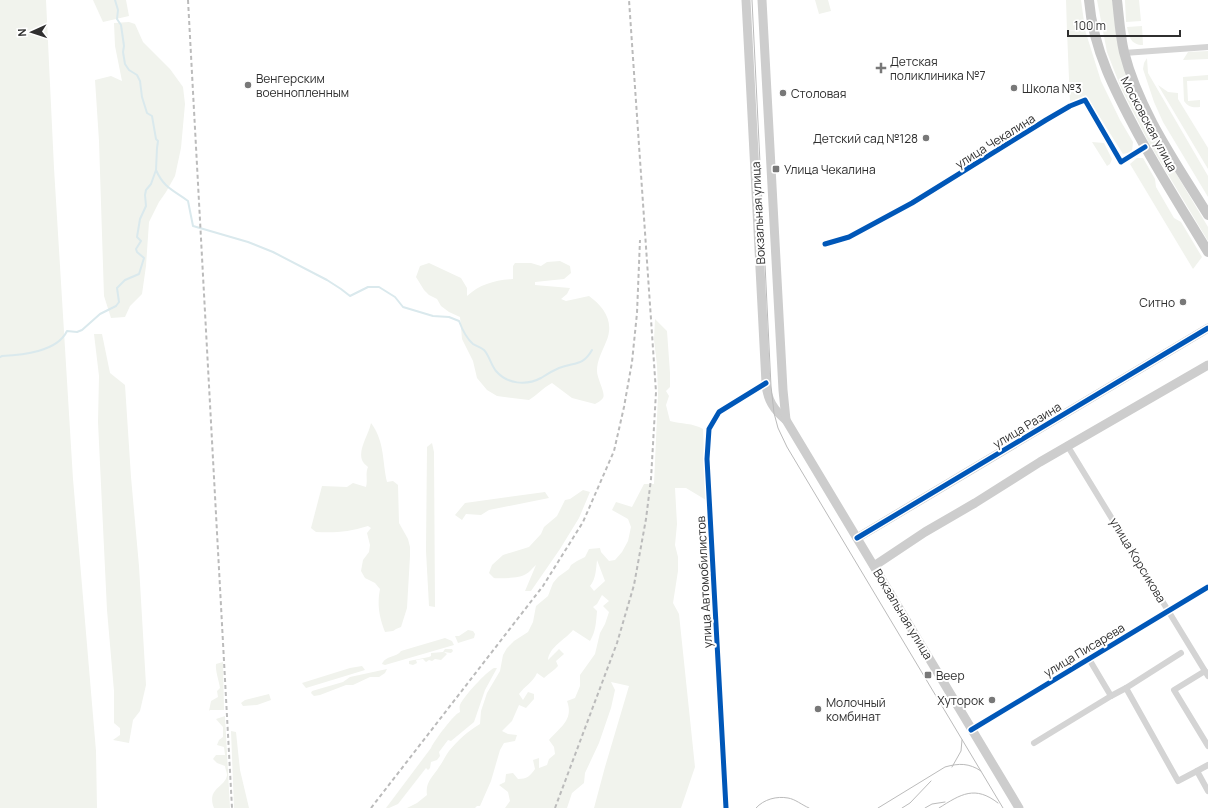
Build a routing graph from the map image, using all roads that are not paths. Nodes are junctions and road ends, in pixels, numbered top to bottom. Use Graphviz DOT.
graph roads {
  1 [pos="746,0"];
  2 [pos="762,0"];
  3 [pos="1089,0"];
  4 [pos="1117,0"];
  5 [pos="1208,48"];
  6 [pos="1124,53"];
  7 [pos="1145,147"];
  8 [pos="1208,215"];
  9 [pos="825,244"];
  10 [pos="1208,252"];
  11 [pos="1208,328"];
  12 [pos="1208,365"];
  13 [pos="766,383"];
  14 [pos="786,420"];
  15 [pos="1068,445"];
  16 [pos="857,538"];
  17 [pos="874,566"];
  18 [pos="1208,586"];
  19 [pos="1168,610"];
  20 [pos="1181,653"];
  21 [pos="1089,659"];
  22 [pos="1206,673"];
  23 [pos="1126,688"];
  24 [pos="1111,696"];
  25 [pos="971,730"];
  26 [pos="1034,743"];
  27 [pos="1208,746"];
  28 [pos="1208,765"];
  29 [pos="1197,771"];
  30 [pos="1208,791"];
  31 [pos="726,808"];
  32 [pos="1019,808"];
  1 -- 13 [label="main road, Вокзальная улица"];
  2 -- 14 [label="main road, Вокзальная улица"];
  3 -- 7 [label="main road, Московская улица"];
  4 -- 6 [label="main road, Московская улица"];
  5 -- 6 [label="street"];
  6 -- 8 [label="main road, Московская улица"];
  7 -- 9 [label="street, улица Чекалина"];
  7 -- 10 [label="main road, Московская улица"];
  11 -- 16 [label="main road, улица Разина"];
  12 -- 15 [label="main road"];
  13 -- 14 [label="main road, Вокзальная улица"];
  13 -- 31 [label="street, улица Автомобилистов"];
  14 -- 16 [label="main road, Вокзальная улица"];
  15 -- 17 [label="main road"];
  15 -- 19 [label="street, улица Корсикова"];
  16 -- 17 [label="main road, Вокзальная улица"];
  17 -- 25 [label="main road, Вокзальная улица"];
  18 -- 19 [label="street, улица Писарева"];
  19 -- 21 [label="street, улица Писарева"];
  19 -- 22 [label="street, улица Корсикова"];
  20 -- 23 [label="street"];
  21 -- 24 [label="street"];
  21 -- 25 [label="street, улица Писарева"];
  22 -- 27 [label="street"];
  23 -- 24 [label="street"];
  23 -- 29 [label="street"];
  24 -- 26 [label="street"];
  25 -- 32 [label="main road, Вокзальная улица"];
  28 -- 29 [label="street"];
  29 -- 30 [label="street"];
}
